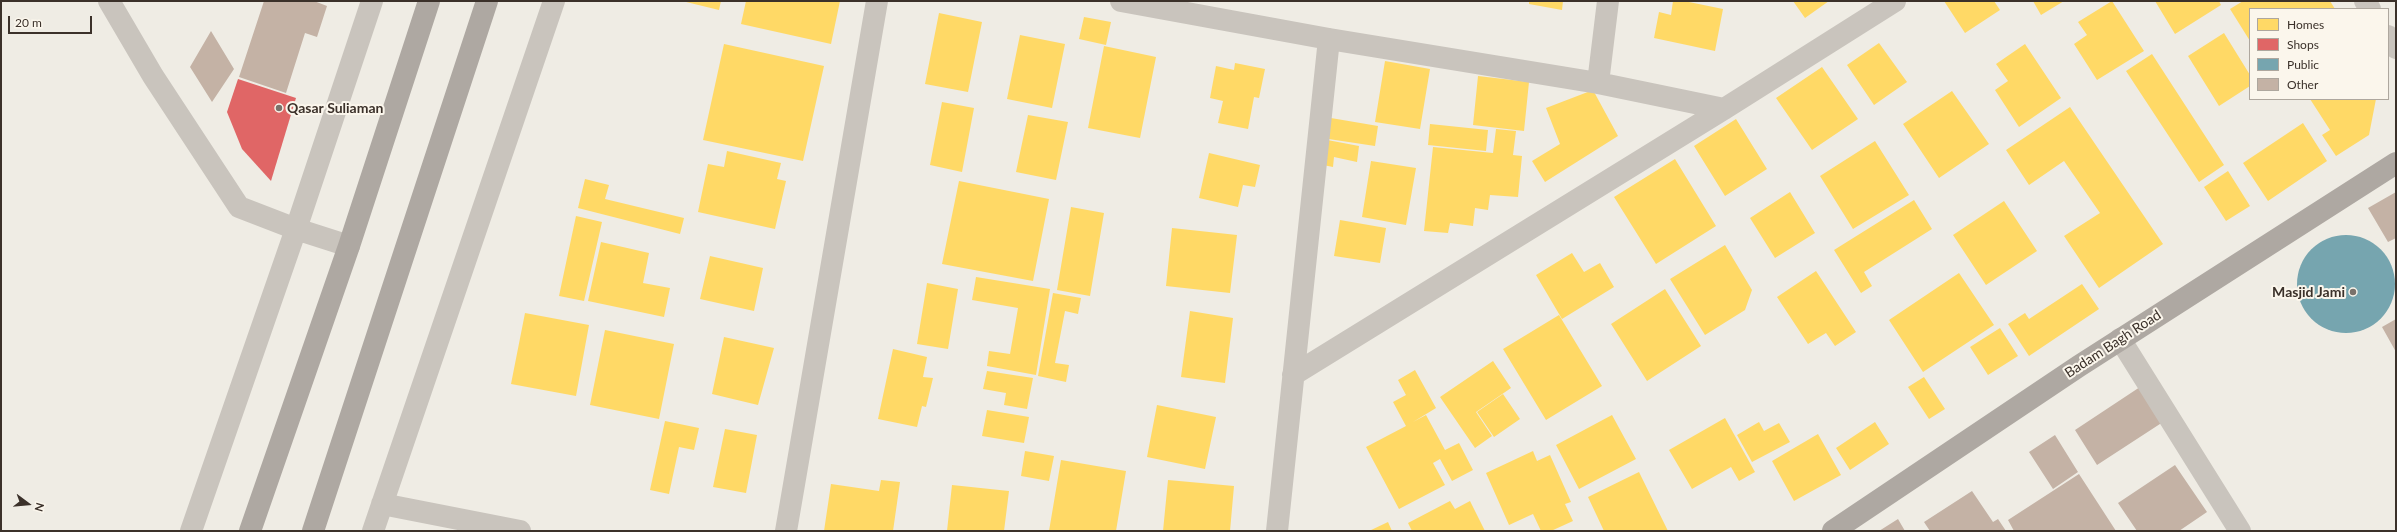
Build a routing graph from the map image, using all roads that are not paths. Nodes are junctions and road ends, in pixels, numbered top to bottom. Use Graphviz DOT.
graph roads {
  1 [pos="109,1"];
  2 [pos="372,1"];
  3 [pos="429,1"];
  4 [pos="487,1"];
  5 [pos="554,1"];
  6 [pos="877,1"];
  7 [pos="1121,1"];
  8 [pos="1608,1"];
  9 [pos="1895,1"];
  10 [pos="2389,38"];
  11 [pos="1329,39"];
  12 [pos="2396,48"];
  13 [pos="1598,83"];
  14 [pos="1724,109"];
  15 [pos="2396,163"];
  16 [pos="296,229"];
  17 [pos="349,246"];
  18 [pos="2120,339"];
  19 [pos="1293,375"];
  20 [pos="382,504"];
  21 [pos="507,530"];
  22 [pos="191,531"];
  23 [pos="250,531"];
  24 [pos="313,531"];
  25 [pos="373,531"];
  26 [pos="786,531"];
  27 [pos="1277,531"];
  28 [pos="1833,531"];
  29 [pos="2240,531"];
  1 -- 16 [label="street"];
  2 -- 16 [label="street"];
  3 -- 17 [label="main road"];
  4 -- 24 [label="main road"];
  5 -- 20 [label="street"];
  6 -- 26 [label="street"];
  7 -- 11 [label="street"];
  8 -- 13 [label="street"];
  9 -- 14 [label="street"];
  10 -- 12 [label="street"];
  11 -- 13 [label="street"];
  11 -- 19 [label="street"];
  13 -- 14 [label="street"];
  14 -- 19 [label="street"];
  15 -- 18 [label="main road, Badam Bagh Road"];
  16 -- 17 [label="street"];
  16 -- 22 [label="street"];
  17 -- 23 [label="main road"];
  18 -- 28 [label="main road, Badam Bagh Road"];
  18 -- 29 [label="street"];
  19 -- 27 [label="street"];
  20 -- 21 [label="street"];
  20 -- 25 [label="street"];
}
